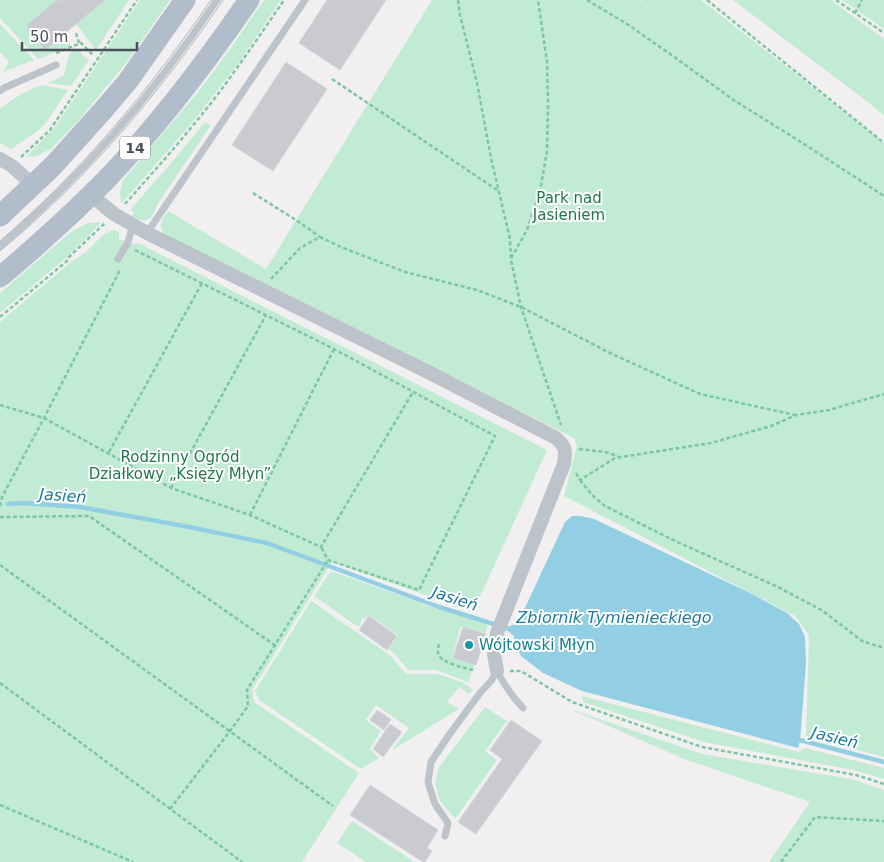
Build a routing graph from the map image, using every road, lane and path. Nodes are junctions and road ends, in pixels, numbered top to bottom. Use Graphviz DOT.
graph roads {
  1 [pos="137,0"];
  2 [pos="185,0"];
  3 [pos="217,0"];
  4 [pos="249,0"];
  5 [pos="284,0"];
  6 [pos="305,0"];
  7 [pos="458,0"];
  8 [pos="538,0"];
  9 [pos="587,0"];
  10 [pos="708,0"];
  11 [pos="836,0"];
  12 [pos="862,0"];
  13 [pos="855,13"];
  14 [pos="76,33"];
  15 [pos="884,33"];
  16 [pos="79,43"];
  17 [pos="56,65"];
  18 [pos="332,79"];
  19 [pos="0,91"];
  20 [pos="884,143"];
  21 [pos="6,162"];
  22 [pos="33,185"];
  23 [pos="498,190"];
  24 [pos="253,193"];
  25 [pos="91,195"];
  26 [pos="884,196"];
  27 [pos="122,206"];
  28 [pos="0,216"];
  29 [pos="106,222"];
  30 [pos="133,225"];
  31 [pos="147,233"];
  32 [pos="320,237"];
  33 [pos="129,245"];
  34 [pos="0,246"];
  35 [pos="118,259"];
  36 [pos="511,260"];
  37 [pos="0,277"];
  38 [pos="202,282"];
  39 [pos="261,289"];
  40 [pos="521,307"];
  41 [pos="266,315"];
  42 [pos="0,317"];
  43 [pos="334,349"];
  44 [pos="414,392"];
  45 [pos="884,394"];
  46 [pos="0,405"];
  47 [pos="796,416"];
  48 [pos="44,418"];
  49 [pos="566,452"];
  50 [pos="108,453"];
  51 [pos="620,457"];
  52 [pos="580,480"];
  53 [pos="171,488"];
  54 [pos="0,506"];
  55 [pos="250,515"];
  56 [pos="0,517"];
  57 [pos="321,546"];
  58 [pos="328,560"];
  59 [pos="0,565"];
  60 [pos="438,644"];
  61 [pos="276,646"];
  62 [pos="884,648"];
  63 [pos="475,670"];
  64 [pos="497,670"];
  65 [pos="0,684"];
  66 [pos="523,708"];
  67 [pos="230,732"];
  68 [pos="884,784"];
  69 [pos="0,805"];
  70 [pos="333,806"];
  71 [pos="170,809"];
  72 [pos="884,821"];
  73 [pos="445,836"];
  74 [pos="133,862"];
  75 [pos="242,862"];
  76 [pos="782,862"];
  1 -- 21 [label="path"];
  2 -- 22 [label="main road"];
  3 -- 34 [label="lane"];
  4 -- 25 [label="main road, 14"];
  5 -- 27 [label="path"];
  6 -- 31 [label="lane"];
  7 -- 23 [label="path"];
  8 -- 36 [label="path"];
  9 -- 26 [label="path"];
  10 -- 20 [label="path"];
  11 -- 13 [label="path"];
  12 -- 13 [label="path"];
  13 -- 15 [label="path"];
  14 -- 16 [label="path"];
  17 -- 19 [label="lane"];
  18 -- 23 [label="path"];
  21 -- 22 [label="street"];
  22 -- 28 [label="main road"];
  23 -- 36 [label="path"];
  24 -- 32 [label="path"];
  25 -- 30 [label="street"];
  25 -- 37 [label="main road, 14"];
  29 -- 42 [label="path"];
  30 -- 31 [label="street"];
  30 -- 33 [label="lane"];
  31 -- 39 [label="street"];
  32 -- 39 [label="path"];
  32 -- 40 [label="path"];
  33 -- 35 [label="lane"];
  33 -- 38 [label="path"];
  33 -- 48 [label="path"];
  36 -- 40 [label="path"];
  38 -- 41 [label="path"];
  38 -- 50 [label="path"];
  39 -- 49 [label="street"];
  40 -- 47 [label="path"];
  40 -- 49 [label="path"];
  41 -- 43 [label="path"];
  41 -- 53 [label="path"];
  43 -- 44 [label="path"];
  43 -- 55 [label="path"];
  44 -- 57 [label="path"];
  44 -- 58 [label="path"];
  45 -- 47 [label="path"];
  46 -- 48 [label="path"];
  47 -- 51 [label="path"];
  48 -- 50 [label="path"];
  48 -- 54 [label="path"];
  49 -- 51 [label="path"];
  49 -- 52 [label="path"];
  49 -- 64 [label="street"];
  50 -- 53 [label="path"];
  51 -- 52 [label="path"];
  52 -- 62 [label="path"];
  53 -- 55 [label="path"];
  55 -- 57 [label="path"];
  56 -- 61 [label="path"];
  57 -- 58 [label="path"];
  58 -- 61 [label="path"];
  59 -- 67 [label="path"];
  60 -- 63 [label="path"];
  61 -- 67 [label="path"];
  64 -- 66 [label="lane"];
  64 -- 68 [label="path"];
  64 -- 73 [label="lane"];
  65 -- 71 [label="path"];
  67 -- 70 [label="path"];
  67 -- 71 [label="path"];
  69 -- 74 [label="path"];
  71 -- 75 [label="path"];
  72 -- 76 [label="path"];
}
